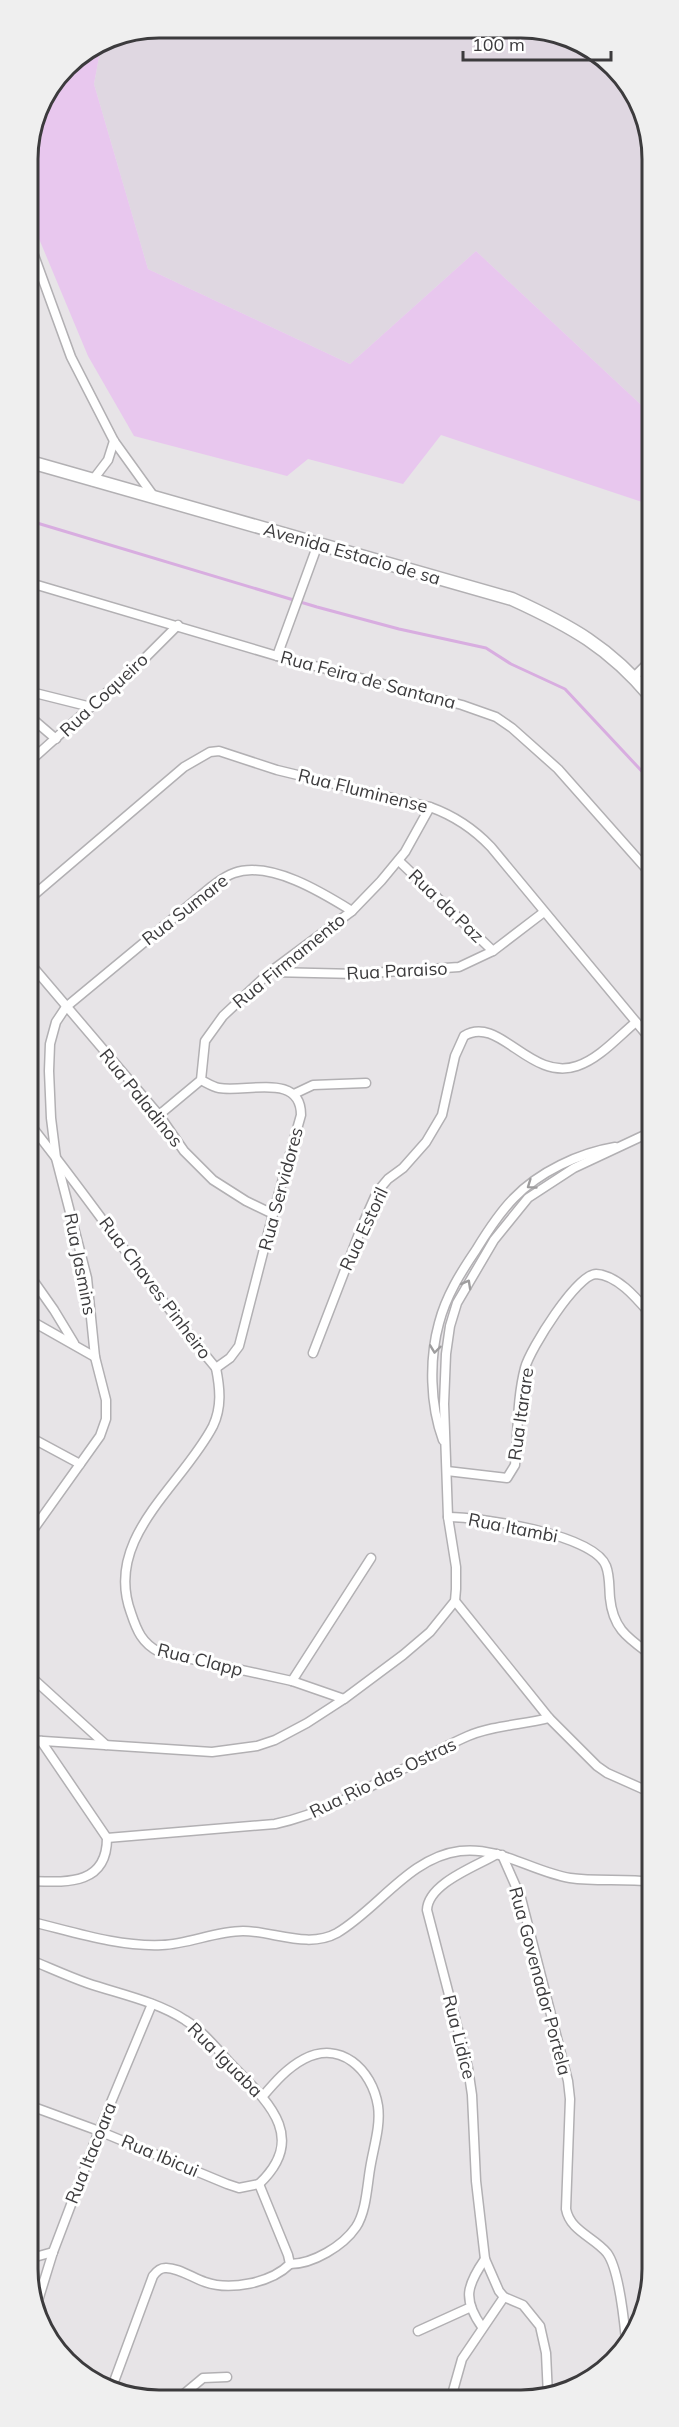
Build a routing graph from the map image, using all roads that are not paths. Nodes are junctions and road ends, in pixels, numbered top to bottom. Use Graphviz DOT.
graph roads {
  1 [pos="38,266"];
  2 [pos="114,441"];
  3 [pos="38,464"];
  4 [pos="92,481"];
  5 [pos="156,499"];
  6 [pos="318,544"];
  7 [pos="38,585"];
  8 [pos="178,625"];
  9 [pos="277,656"];
  10 [pos="642,669"];
  11 [pos="634,677"];
  12 [pos="642,686"];
  13 [pos="38,694"];
  14 [pos="91,707"];
  15 [pos="38,724"];
  16 [pos="56,739"];
  17 [pos="38,754"];
  18 [pos="430,807"];
  19 [pos="399,861"];
  20 [pos="642,863"];
  21 [pos="38,891"];
  22 [pos="351,911"];
  23 [pos="544,912"];
  24 [pos="493,951"];
  25 [pos="270,972"];
  26 [pos="38,973"];
  27 [pos="66,1007"];
  28 [pos="636,1022"];
  29 [pos="642,1029"];
  30 [pos="201,1080"];
  31 [pos="366,1083"];
  32 [pos="294,1094"];
  33 [pos="159,1115"];
  34 [pos="38,1135"];
  35 [pos="642,1137"];
  36 [pos="56,1158"];
  37 [pos="273,1214"];
  38 [pos="38,1287"];
  39 [pos="641,1304"];
  40 [pos="38,1324"];
  41 [pos="74,1343"];
  42 [pos="313,1353"];
  43 [pos="95,1357"];
  44 [pos="216,1368"];
  45 [pos="38,1441"];
  46 [pos="80,1464"];
  47 [pos="447,1471"];
  48 [pos="448,1517"];
  49 [pos="38,1523"];
  50 [pos="371,1558"];
  51 [pos="455,1601"];
  52 [pos="641,1647"];
  53 [pos="292,1681"];
  54 [pos="38,1683"];
  55 [pos="344,1699"];
  56 [pos="549,1718"];
  57 [pos="38,1741"];
  58 [pos="41,1741"];
  59 [pos="106,1746"];
  60 [pos="641,1788"];
  61 [pos="107,1838"];
  62 [pos="500,1855"];
  63 [pos="38,1881"];
  64 [pos="641,1881"];
  65 [pos="38,1923"];
  66 [pos="38,1963"];
  67 [pos="152,2004"];
  68 [pos="263,2096"];
  69 [pos="38,2109"];
  70 [pos="99,2131"];
  71 [pos="259,2184"];
  72 [pos="53,2252"];
  73 [pos="38,2256"];
  74 [pos="486,2259"];
  75 [pos="290,2264"];
  76 [pos="40,2293"];
  77 [pos="501,2294"];
  78 [pos="471,2307"];
  79 [pos="482,2327"];
  80 [pos="624,2330"];
  81 [pos="418,2331"];
  82 [pos="227,2377"];
  83 [pos="114,2381"];
  84 [pos="548,2386"];
  85 [pos="189,2390"];
  86 [pos="453,2390"];
  1 -- 2 [label="street"];
  2 -- 4 [label="street"];
  2 -- 5 [label="street"];
  3 -- 4 [label="street, Avenida Estacio de sa"];
  4 -- 5 [label="street, Avenida Estacio de sa"];
  5 -- 6 [label="street, Avenida Estacio de sa"];
  6 -- 9 [label="street"];
  6 -- 11 [label="street, Avenida Estacio de sa"];
  7 -- 8 [label="street, Rua Feira de Santana"];
  8 -- 9 [label="street, Rua Feira de Santana"];
  8 -- 14 [label="street, Rua Coqueiro"];
  9 -- 20 [label="street, Rua Feira de Santana"];
  10 -- 11 [label="street"];
  11 -- 12 [label="street, Avenida Estacio de sa"];
  13 -- 14 [label="street"];
  14 -- 16 [label="street, Rua Coqueiro"];
  15 -- 16 [label="street"];
  16 -- 17 [label="street, Rua Coqueiro"];
  18 -- 19 [label="street, Rua Firmamento"];
  18 -- 21 [label="street, Rua Fluminense"];
  18 -- 23 [label="street, Rua Fluminense"];
  19 -- 22 [label="street, Rua Firmamento"];
  19 -- 24 [label="street, Rua da Paz"];
  22 -- 25 [label="street, Rua Firmamento"];
  22 -- 27 [label="street, Rua Sumare"];
  23 -- 24 [label="street, Rua Paraiso"];
  23 -- 28 [label="street, Rua Fluminense"];
  24 -- 25 [label="street, Rua Paraiso"];
  25 -- 30 [label="street, Rua Firmamento"];
  26 -- 27 [label="street, Rua Paladinos"];
  27 -- 33 [label="street, Rua Paladinos"];
  27 -- 36 [label="street, Rua Jasmins"];
  28 -- 29 [label="street, Rua Fluminense"];
  28 -- 42 [label="street, Rua Estoril"];
  30 -- 32 [label="street"];
  30 -- 33 [label="street"];
  31 -- 32 [label="street"];
  32 -- 37 [label="street, Rua Servidores"];
  33 -- 37 [label="street, Rua Paladinos"];
  34 -- 36 [label="street, Rua Chaves Pinheiro"];
  35 -- 47 [label="street"];
  36 -- 43 [label="street, Rua Jasmins"];
  36 -- 44 [label="street, Rua Chaves Pinheiro"];
  37 -- 44 [label="street, Rua Servidores"];
  38 -- 41 [label="street"];
  39 -- 47 [label="street, Rua Itarare"];
  40 -- 41 [label="street"];
  41 -- 43 [label="street"];
  43 -- 46 [label="street, Rua Jasmins"];
  44 -- 53 [label="street, Rua Clapp"];
  45 -- 46 [label="street"];
  46 -- 49 [label="street, Rua Jasmins"];
  47 -- 48 [label="street"];
  48 -- 51 [label="street"];
  48 -- 52 [label="street, Rua Itambi"];
  50 -- 53 [label="street"];
  51 -- 55 [label="street"];
  51 -- 56 [label="street"];
  53 -- 55 [label="street, Rua Clapp"];
  54 -- 59 [label="street"];
  55 -- 59 [label="street"];
  56 -- 60 [label="street"];
  56 -- 61 [label="street, Rua Rio das Ostras"];
  57 -- 58 [label="street"];
  58 -- 59 [label="street"];
  58 -- 61 [label="street"];
  61 -- 63 [label="street"];
  62 -- 64 [label="street"];
  62 -- 65 [label="street"];
  62 -- 74 [label="street, Rua Lidice"];
  62 -- 80 [label="street, Rua Govenador Portela"];
  66 -- 67 [label="street, Rua Iguaba"];
  67 -- 68 [label="street, Rua Iguaba"];
  67 -- 70 [label="street, Rua Itacoara"];
  68 -- 71 [label="street, Rua Iguaba"];
  68 -- 75 [label="street"];
  69 -- 70 [label="street, Rua Ibicui"];
  70 -- 71 [label="street, Rua Ibicui"];
  70 -- 72 [label="street, Rua Itacoara"];
  71 -- 75 [label="street"];
  72 -- 73 [label="street"];
  72 -- 76 [label="street, Rua Itacoara"];
  74 -- 77 [label="street, Rua Lidice"];
  74 -- 78 [label="street"];
  75 -- 83 [label="street"];
  77 -- 79 [label="street"];
  77 -- 84 [label="street"];
  78 -- 79 [label="street"];
  78 -- 81 [label="street"];
  79 -- 86 [label="street"];
  82 -- 85 [label="street"];
}
